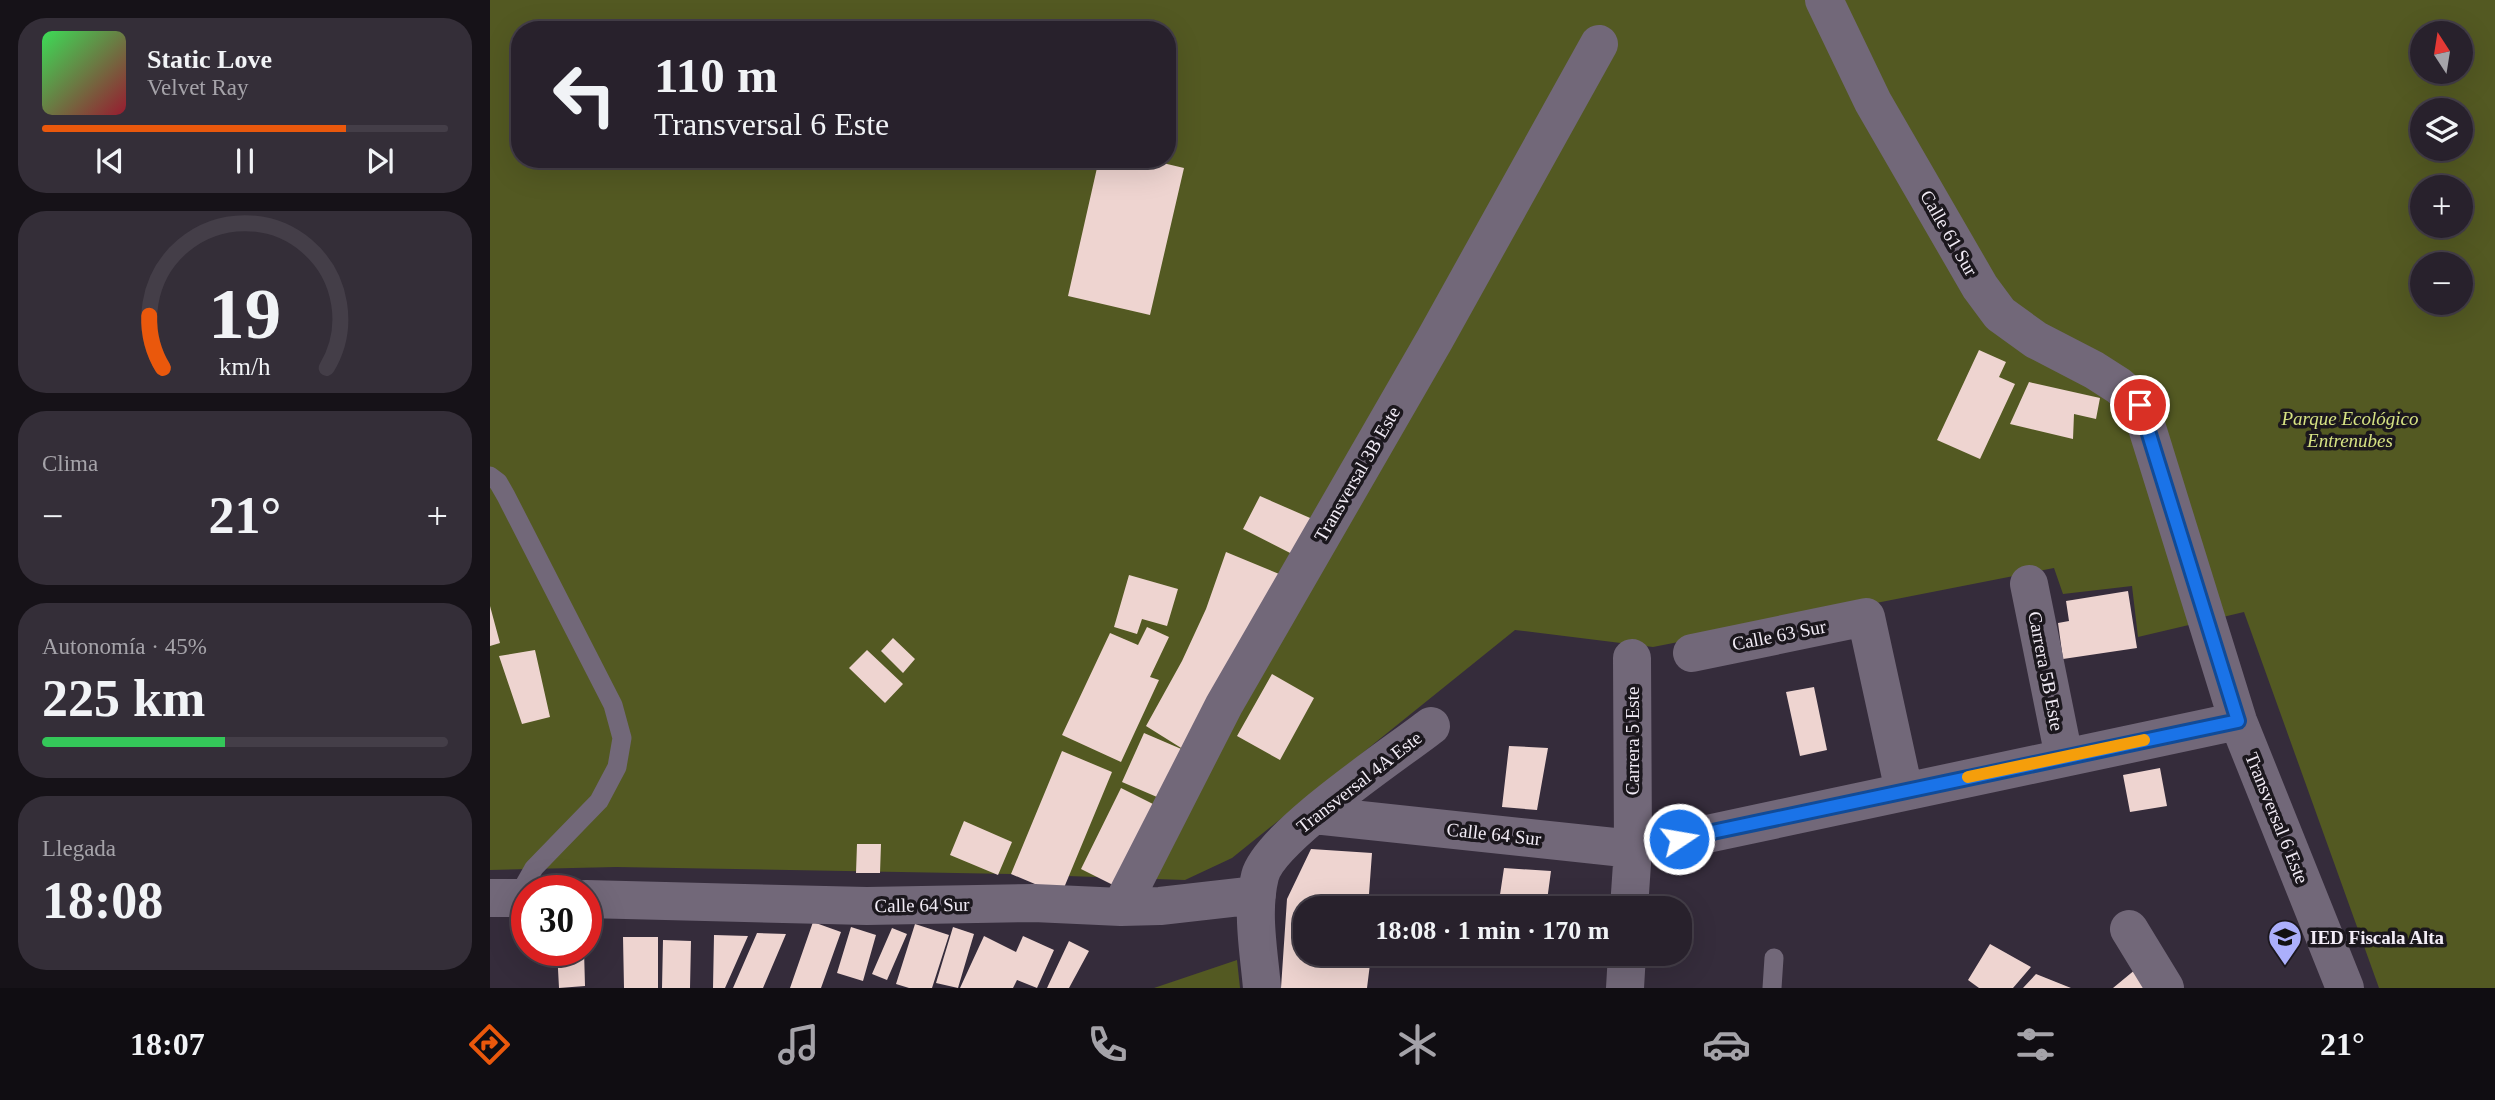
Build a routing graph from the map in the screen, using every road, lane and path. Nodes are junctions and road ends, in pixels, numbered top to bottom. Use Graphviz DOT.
graph roads {
  1 [pos="1824,0"];
  2 [pos="1599,44"];
  3 [pos="2140,405"];
  4 [pos="490,475"];
  5 [pos="2029,584"];
  6 [pos="1692,653"];
  7 [pos="1632,658"];
  8 [pos="2238,721"];
  9 [pos="1431,726"];
  10 [pos="2064,757"];
  11 [pos="1904,791"];
  12 [pos="1300,827"];
  13 [pos="1679,839"];
  14 [pos="1633,849"];
  15 [pos="529,875"];
  16 [pos="1257,895"];
  17 [pos="1630,896"];
  18 [pos="602,899"];
  19 [pos="1121,907"];
  20 [pos="2129,929"];
  21 [pos="1774,958"];
  22 [pos="1626,966"];
  23 [pos="1262,988"];
  24 [pos="1625,988"];
  25 [pos="1772,988"];
  26 [pos="2165,988"];
  27 [pos="2345,988"];
  1 -- 3 [label="street, Calle 61 Sur"];
  2 -- 19 [label="street, Transversal 3B Este"];
  3 -- 8 [label="street, Transversal 6 Este"];
  4 -- 15 [label="lane"];
  5 -- 10 [label="street, Carrera 5B Este"];
  6 -- 11 [label="street, Calle 63 Sur"];
  7 -- 14 [label="street, Carrera 5 Este"];
  8 -- 10 [label="street"];
  8 -- 27 [label="street, Transversal 6 Este"];
  9 -- 12 [label="street, Transversal 4A Este"];
  10 -- 11 [label="street"];
  11 -- 13 [label="street"];
  12 -- 14 [label="street, Calle 64 Sur"];
  12 -- 16 [label="street, Transversal 4A Este"];
  14 -- 17 [label="street, Carrera 5 Este"];
  16 -- 19 [label="street, Calle 64 Sur"];
  16 -- 23 [label="street, Transversal 4A Este"];
  18 -- 19 [label="street, Calle 64 Sur"];
  20 -- 26 [label="street"];
  21 -- 25 [label="lane"];
  22 -- 24 [label="street"];
}
